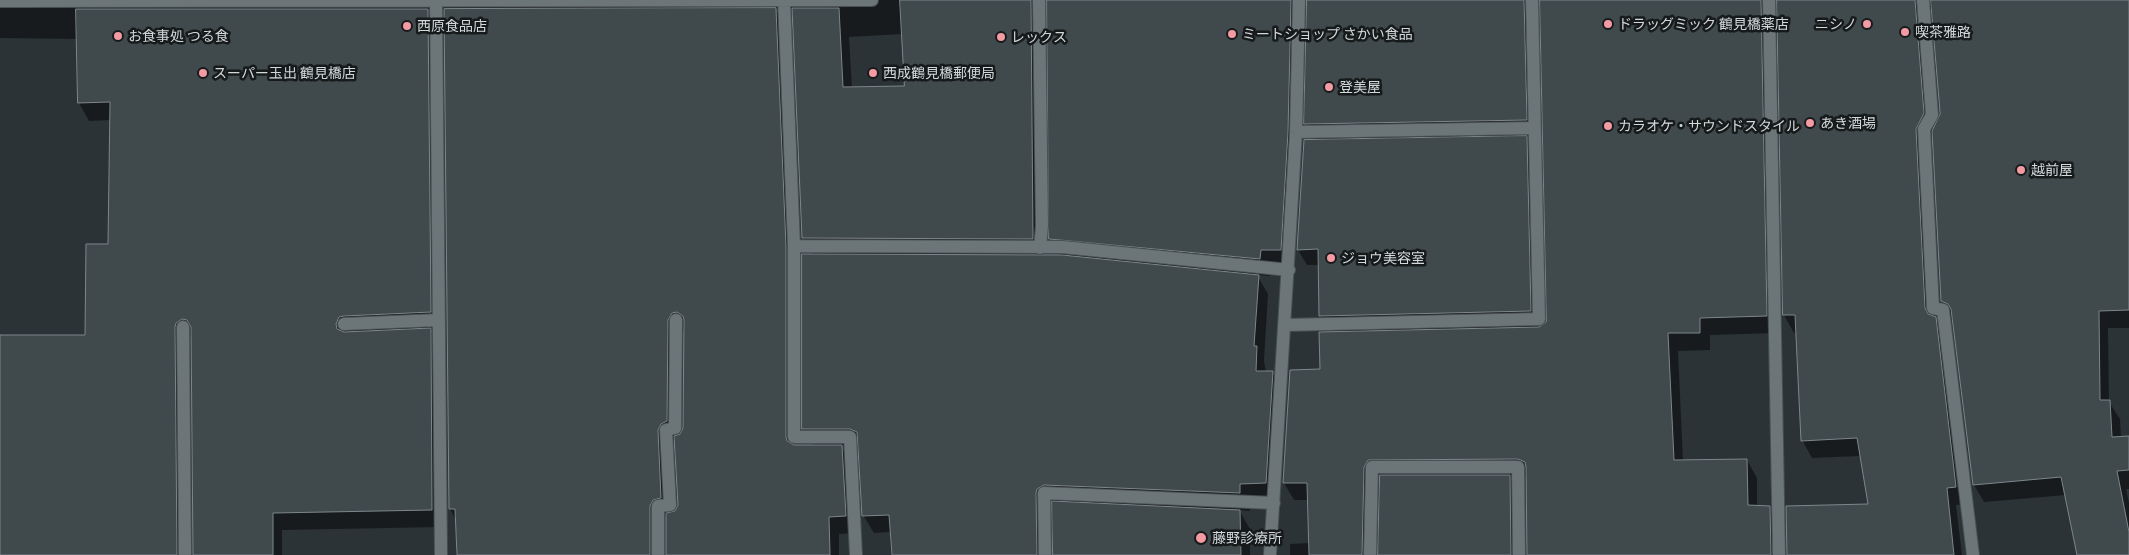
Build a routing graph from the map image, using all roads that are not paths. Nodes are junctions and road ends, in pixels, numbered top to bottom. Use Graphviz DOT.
graph roads {
  1 [pos="436,0"];
  2 [pos="605,0"];
  3 [pos="784,0"];
  4 [pos="872,0"];
  5 [pos="1040,0"];
  6 [pos="1298,0"];
  7 [pos="1532,0"];
  8 [pos="1769,0"];
  9 [pos="1924,0"];
  10 [pos="0,1"];
  11 [pos="42,1"];
  12 [pos="1535,128"];
  13 [pos="1296,132"];
  14 [pos="794,246"];
  15 [pos="1040,248"];
  16 [pos="1289,270"];
  17 [pos="439,320"];
  18 [pos="676,320"];
  19 [pos="344,324"];
  20 [pos="1286,325"];
  21 [pos="183,327"];
  22 [pos="1274,503"];
  23 [pos="185,555"];
  24 [pos="441,555"];
  25 [pos="658,555"];
  26 [pos="856,555"];
  27 [pos="1045,555"];
  28 [pos="1270,555"];
  29 [pos="1370,555"];
  30 [pos="1519,555"];
  31 [pos="1779,555"];
  32 [pos="1973,555"];
  1 -- 2 [label="street"];
  1 -- 11 [label="street"];
  1 -- 17 [label="street"];
  2 -- 3 [label="street"];
  3 -- 4 [label="street"];
  3 -- 14 [label="street"];
  5 -- 15 [label="street"];
  6 -- 13 [label="street"];
  7 -- 12 [label="street"];
  8 -- 31 [label="street"];
  9 -- 32 [label="street"];
  10 -- 11 [label="street"];
  12 -- 13 [label="street"];
  12 -- 20 [label="street"];
  13 -- 16 [label="street"];
  14 -- 15 [label="street"];
  14 -- 26 [label="street"];
  15 -- 16 [label="street"];
  16 -- 20 [label="street"];
  17 -- 19 [label="street"];
  17 -- 24 [label="street"];
  18 -- 25 [label="street"];
  20 -- 22 [label="street"];
  21 -- 23 [label="street"];
  22 -- 27 [label="street"];
  22 -- 28 [label="street"];
  29 -- 30 [label="street"];
}
